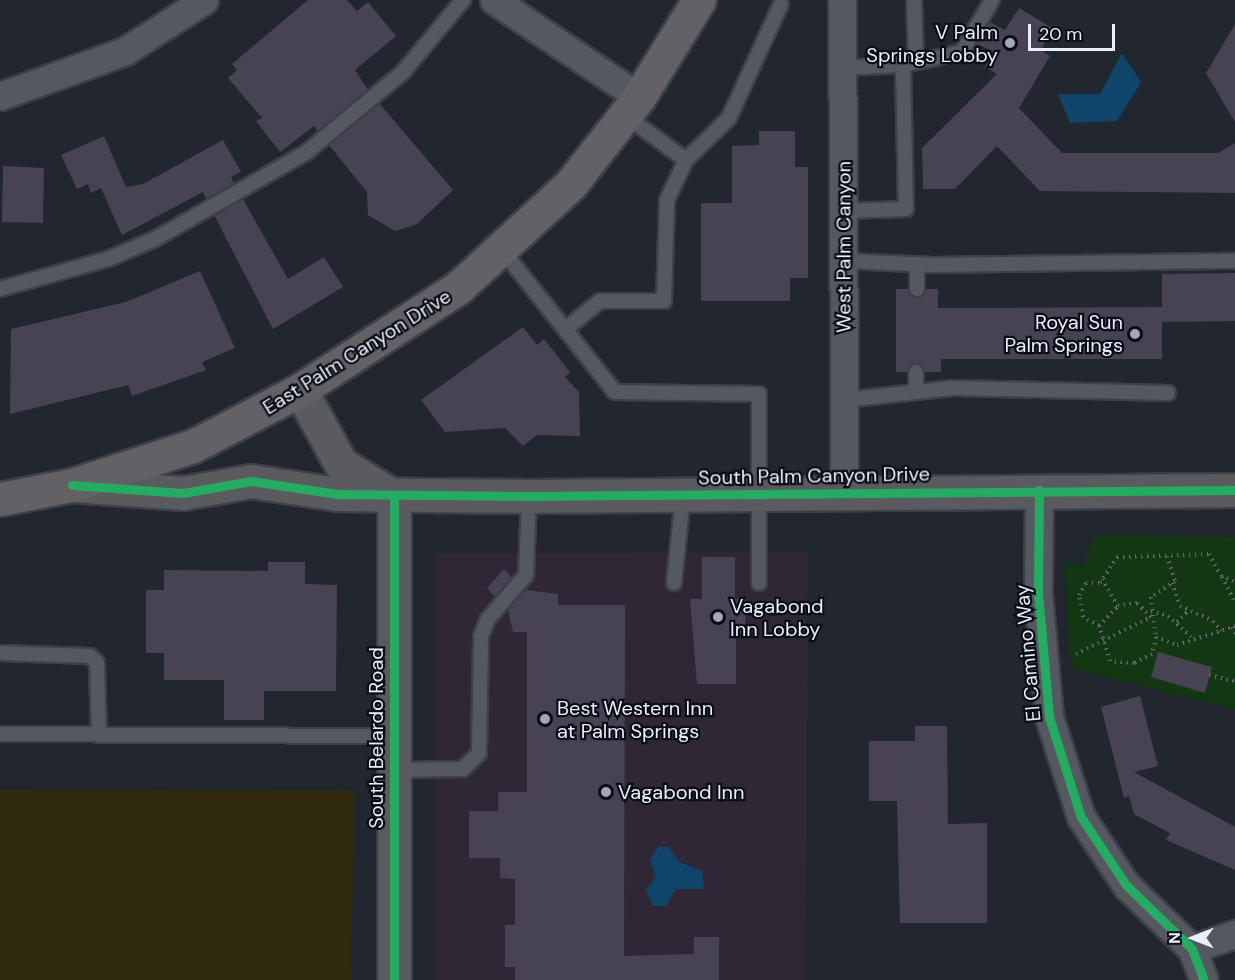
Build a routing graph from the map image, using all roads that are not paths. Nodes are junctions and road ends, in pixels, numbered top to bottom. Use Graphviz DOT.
graph roads {
  1 [pos="204,0"];
  2 [pos="463,0"];
  3 [pos="494,0"];
  4 [pos="699,0"];
  5 [pos="842,0"];
  6 [pos="914,0"];
  7 [pos="992,0"];
  8 [pos="781,4"];
  9 [pos="909,63"];
  10 [pos="843,68"];
  11 [pos="0,96"];
  12 [pos="633,106"];
  13 [pos="686,160"];
  14 [pos="843,212"];
  15 [pos="502,250"];
  16 [pos="845,261"];
  17 [pos="1235,261"];
  18 [pos="917,264"];
  19 [pos="0,289"];
  20 [pos="917,289"];
  21 [pos="566,329"];
  22 [pos="916,372"];
  23 [pos="300,390"];
  24 [pos="916,392"];
  25 [pos="1168,393"];
  26 [pos="844,400"];
  27 [pos="72,485"];
  28 [pos="1040,490"];
  29 [pos="1235,490"];
  30 [pos="845,495"];
  31 [pos="394,496"];
  32 [pos="529,496"];
  33 [pos="683,496"];
  34 [pos="758,496"];
  35 [pos="0,499"];
  36 [pos="674,583"];
  37 [pos="759,583"];
  38 [pos="0,653"];
  39 [pos="0,734"];
  40 [pos="99,735"];
  41 [pos="394,736"];
  42 [pos="394,770"];
  43 [pos="1235,934"];
  44 [pos="1192,950"];
  45 [pos="394,980"];
  46 [pos="1204,980"];
  1 -- 11 [label="street"];
  2 -- 19 [label="lane"];
  3 -- 12 [label="street"];
  4 -- 12 [label="main road, East Palm Canyon Drive"];
  5 -- 10 [label="street, West Palm Canyon"];
  6 -- 9 [label="lane"];
  7 -- 9 [label="lane"];
  8 -- 13 [label="lane"];
  9 -- 10 [label="lane"];
  9 -- 14 [label="lane"];
  10 -- 14 [label="street, West Palm Canyon"];
  12 -- 13 [label="lane"];
  12 -- 15 [label="main road, East Palm Canyon Drive"];
  13 -- 21 [label="lane"];
  14 -- 16 [label="street, West Palm Canyon"];
  15 -- 21 [label="lane"];
  15 -- 23 [label="main road, East Palm Canyon Drive"];
  16 -- 18 [label="lane"];
  16 -- 26 [label="street, West Palm Canyon"];
  17 -- 18 [label="lane"];
  18 -- 20 [label="lane"];
  21 -- 34 [label="lane"];
  22 -- 24 [label="lane"];
  23 -- 27 [label="main road, East Palm Canyon Drive"];
  23 -- 31 [label="street"];
  24 -- 25 [label="lane"];
  24 -- 26 [label="lane"];
  26 -- 30 [label="street, West Palm Canyon"];
  27 -- 31 [label="street, South Palm Canyon Drive"];
  27 -- 35 [label="main road, East Palm Canyon Drive"];
  28 -- 29 [label="street, South Palm Canyon Drive"];
  28 -- 30 [label="street, South Palm Canyon Drive"];
  28 -- 44 [label="street, El Camino Way"];
  30 -- 34 [label="street, South Palm Canyon Drive"];
  31 -- 32 [label="street, South Palm Canyon Drive"];
  31 -- 41 [label="street, South Belardo Road"];
  32 -- 33 [label="street, South Palm Canyon Drive"];
  32 -- 42 [label="lane"];
  33 -- 34 [label="street, South Palm Canyon Drive"];
  33 -- 36 [label="lane"];
  34 -- 37 [label="lane"];
  38 -- 40 [label="lane"];
  39 -- 40 [label="lane"];
  40 -- 41 [label="lane"];
  41 -- 42 [label="street, South Belardo Road"];
  42 -- 45 [label="street, South Belardo Road"];
  43 -- 44 [label="street"];
  44 -- 46 [label="street, El Camino Way"];
}
